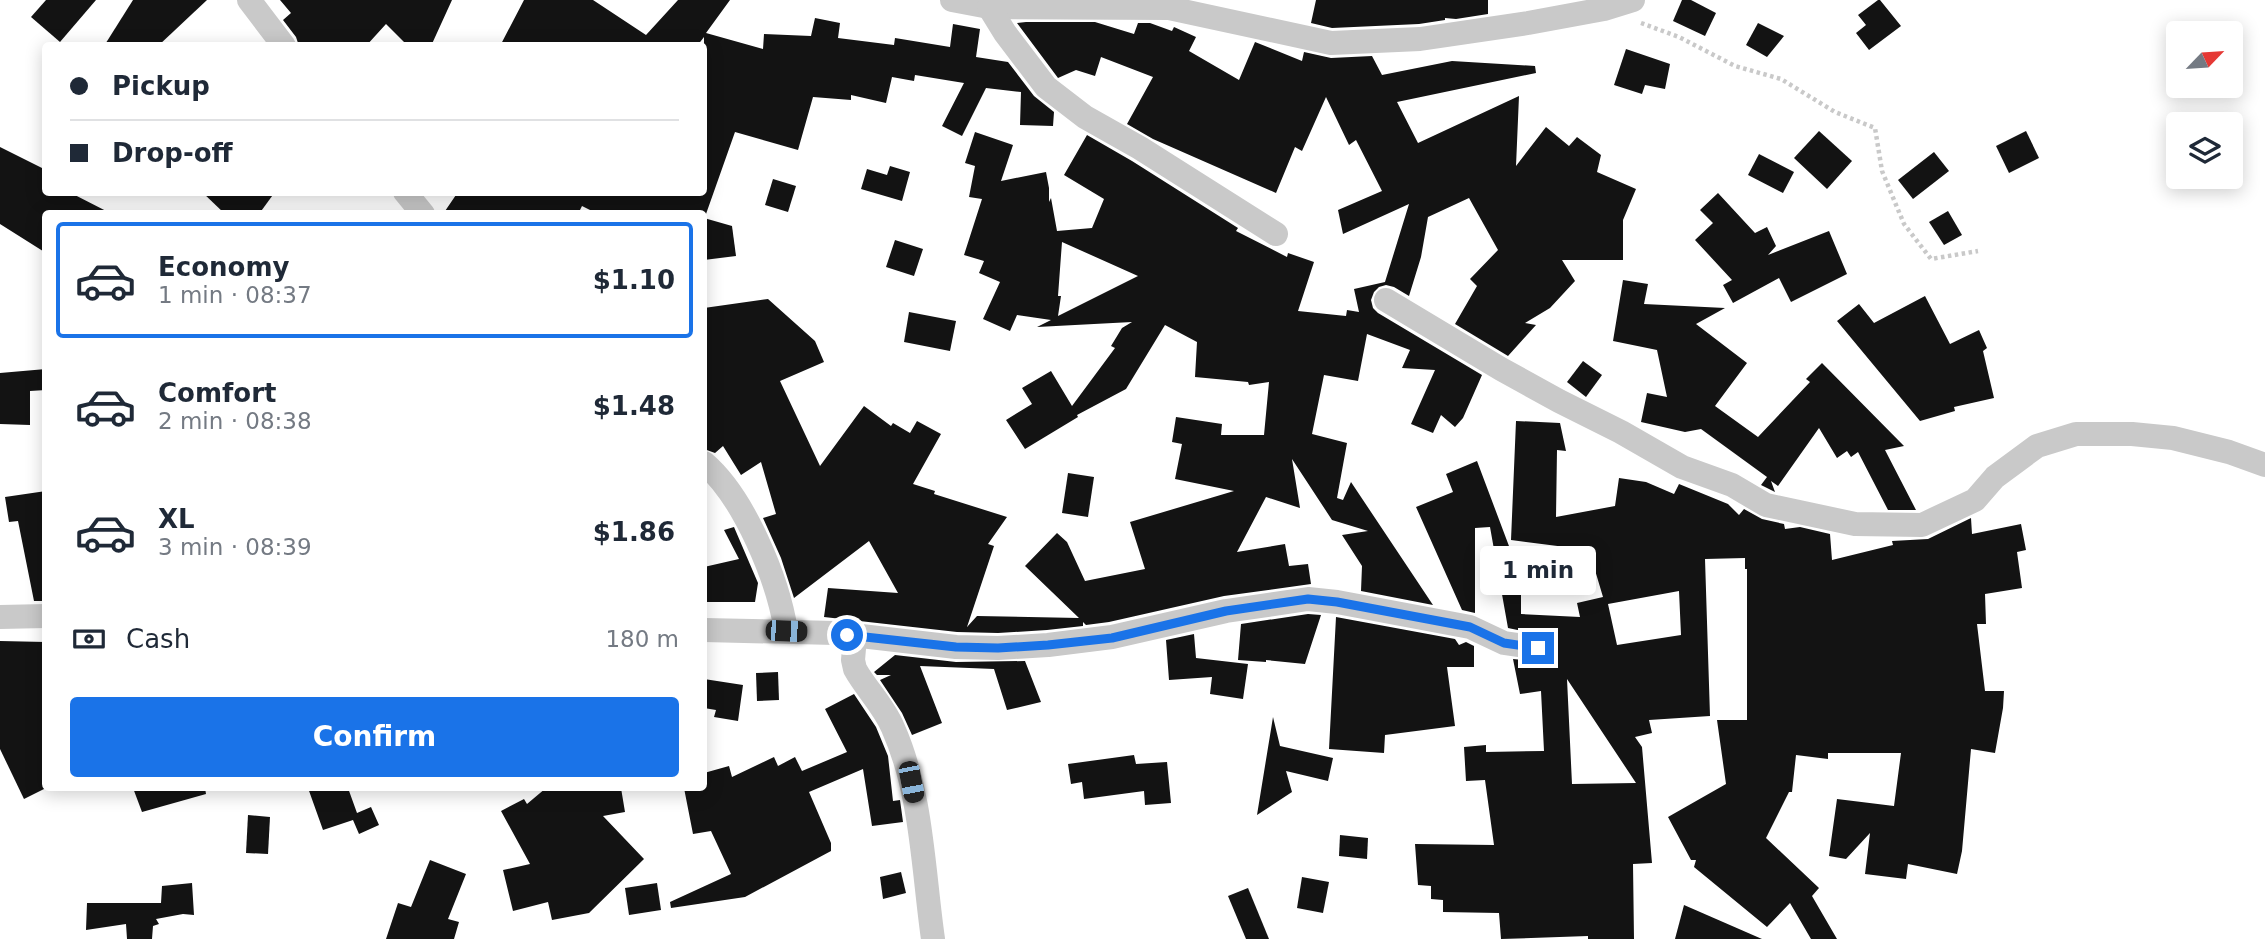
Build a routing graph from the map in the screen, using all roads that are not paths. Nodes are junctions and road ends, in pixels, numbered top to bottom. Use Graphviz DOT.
graph roads {
  1 [pos="249,0"];
  2 [pos="952,0"];
  3 [pos="1633,0"];
  4 [pos="989,7"];
  5 [pos="281,42"];
  6 [pos="408,196"];
  7 [pos="420,210"];
  8 [pos="1276,234"];
  9 [pos="1386,300"];
  10 [pos="2265,465"];
  11 [pos="707,466"];
  12 [pos="42,616"];
  13 [pos="0,617"];
  14 [pos="707,630"];
  15 [pos="786,631"];
  16 [pos="855,637"];
  17 [pos="1538,648"];
  18 [pos="933,939"];
  1 -- 5 [label="street"];
  2 -- 4 [label="street"];
  3 -- 4 [label="street"];
  4 -- 8 [label="street"];
  6 -- 7 [label="street"];
  9 -- 10 [label="street"];
  11 -- 15 [label="street"];
  12 -- 13 [label="street"];
  14 -- 15 [label="street"];
  15 -- 16 [label="street"];
  16 -- 17 [label="street"];
  16 -- 18 [label="street"];
}
